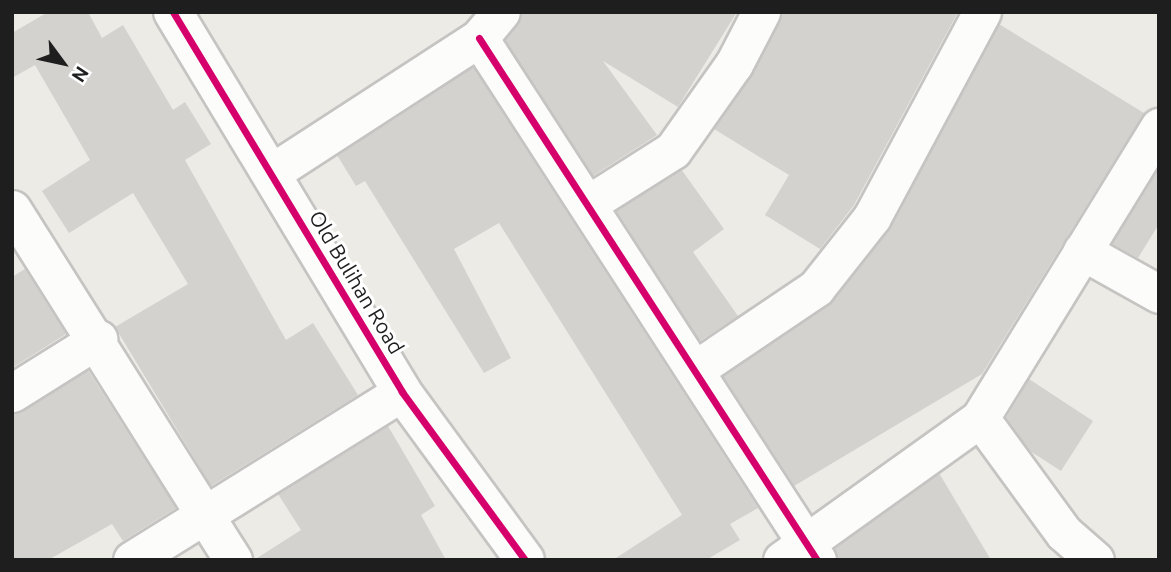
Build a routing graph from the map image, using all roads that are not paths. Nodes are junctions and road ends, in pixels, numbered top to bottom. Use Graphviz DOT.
graph roads {
  1 [pos="173,12"];
  2 [pos="761,12"];
  3 [pos="982,12"];
  4 [pos="490,25"];
  5 [pos="1159,127"];
  6 [pos="271,173"];
  7 [pos="591,202"];
  8 [pos="12,209"];
  9 [pos="1082,251"];
  10 [pos="1159,294"];
  11 [pos="98,339"];
  12 [pos="696,369"];
  13 [pos="402,392"];
  14 [pos="12,393"];
  15 [pos="980,418"];
  16 [pos="204,515"];
  17 [pos="802,555"];
  18 [pos="132,560"];
  19 [pos="233,560"];
  20 [pos="525,560"];
  21 [pos="1095,560"];
  1 -- 6 [label="street, Old Bulihan Road"];
  2 -- 7 [label="street"];
  3 -- 12 [label="street"];
  4 -- 6 [label="street"];
  4 -- 7 [label="street"];
  5 -- 9 [label="street"];
  6 -- 13 [label="street, Old Bulihan Road"];
  7 -- 12 [label="street"];
  8 -- 11 [label="street"];
  9 -- 10 [label="street"];
  9 -- 15 [label="street"];
  11 -- 14 [label="street"];
  11 -- 16 [label="street"];
  12 -- 17 [label="street"];
  13 -- 16 [label="street"];
  13 -- 20 [label="street, Old Bulihan Road"];
  15 -- 17 [label="street"];
  15 -- 21 [label="street"];
  16 -- 18 [label="street"];
  16 -- 19 [label="street"];
}
